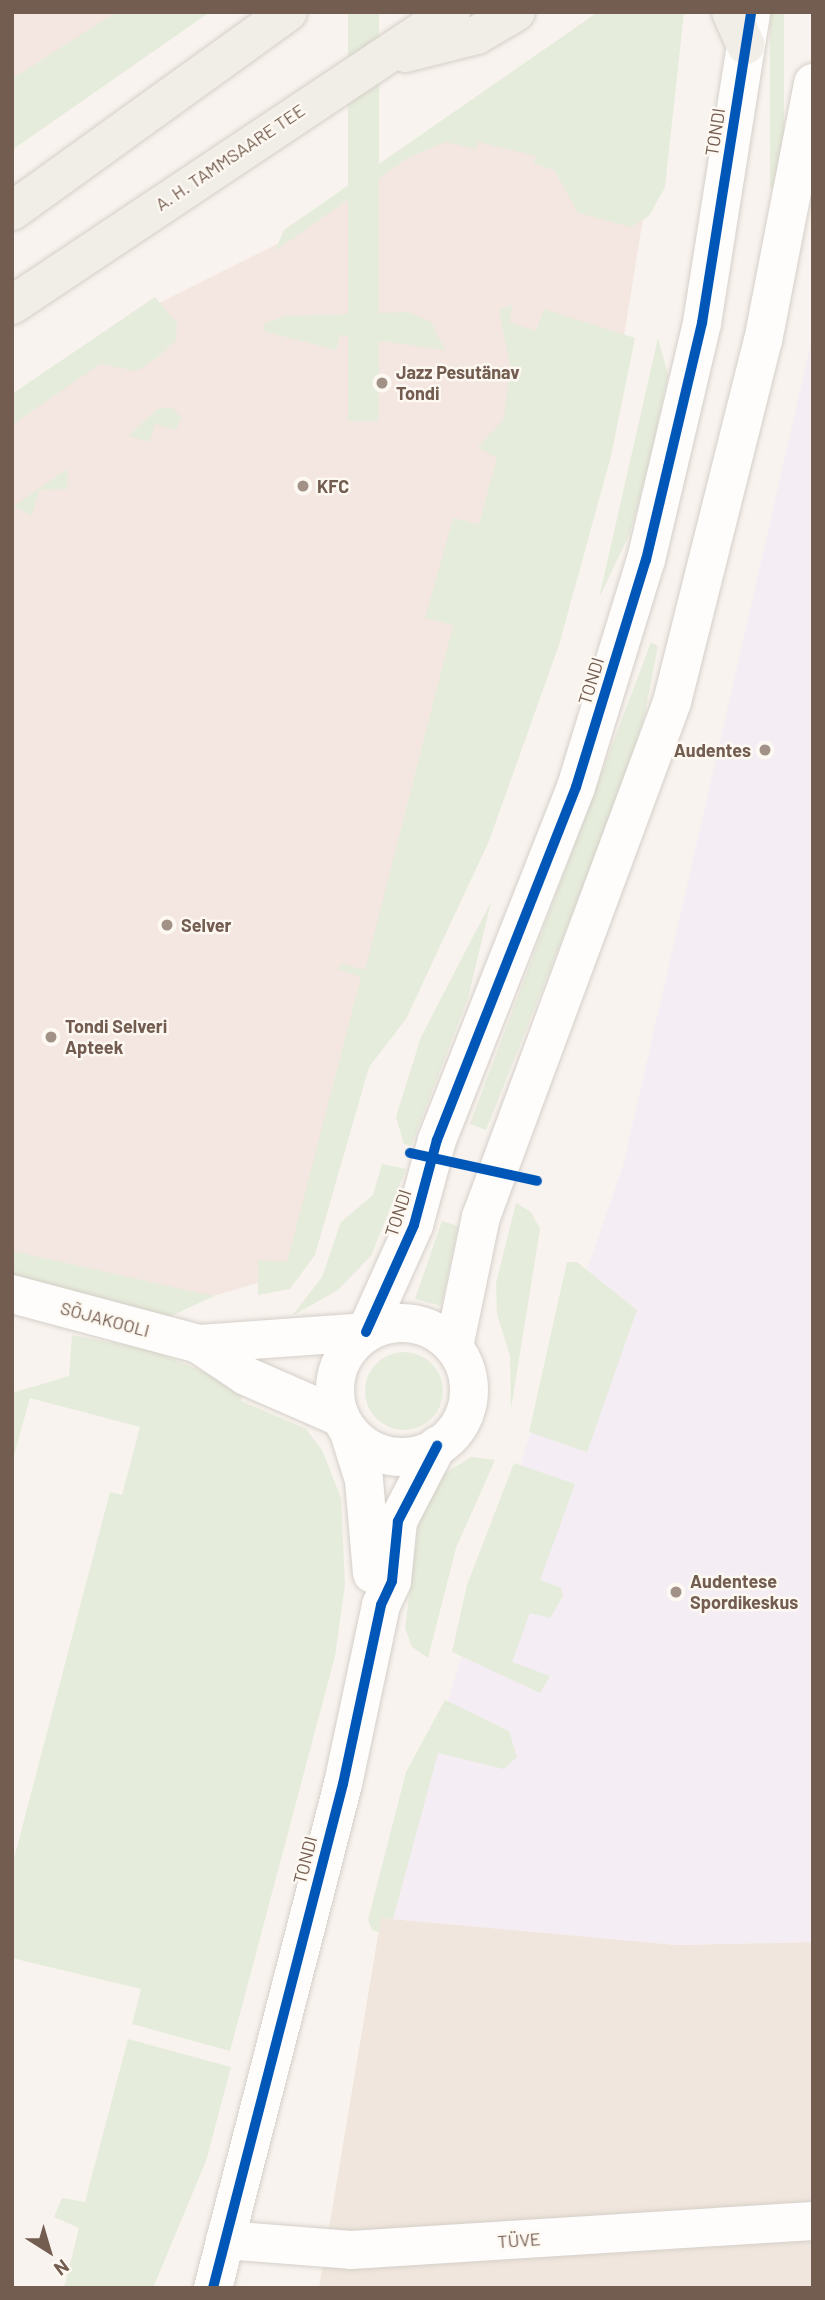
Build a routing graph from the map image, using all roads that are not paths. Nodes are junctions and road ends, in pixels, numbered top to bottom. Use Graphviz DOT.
graph roads {
  1 [pos="288,12"];
  2 [pos="419,12"];
  3 [pos="450,12"];
  4 [pos="516,12"];
  5 [pos="743,23"];
  6 [pos="369,62"];
  7 [pos="813,83"];
  8 [pos="12,211"];
  9 [pos="12,305"];
  10 [pos="12,1294"];
  11 [pos="366,1332"];
  12 [pos="198,1345"];
  13 [pos="454,1347"];
  14 [pos="345,1425"];
  15 [pos="437,1446"];
  16 [pos="380,1605"];
  17 [pos="813,2221"];
  18 [pos="225,2240"];
  19 [pos="213,2288"];
  1 -- 8 [label="main road"];
  2 -- 6 [label="main road"];
  3 -- 6 [label="main road, A. H. TAMMSAARE TEE"];
  4 -- 6 [label="main road"];
  5 -- 11 [label="street, TONDI"];
  6 -- 9 [label="main road, A. H. TAMMSAARE TEE"];
  7 -- 13 [label="street"];
  10 -- 12 [label="street, SÕJAKOOLI"];
  11 -- 12 [label="street, SÕJAKOOLI"];
  11 -- 13 [label="street"];
  11 -- 14 [label="street"];
  12 -- 14 [label="street, SÕJAKOOLI"];
  13 -- 15 [label="street"];
  14 -- 15 [label="street"];
  14 -- 16 [label="street, TONDI"];
  15 -- 16 [label="street, TONDI"];
  16 -- 18 [label="street, TONDI"];
  17 -- 18 [label="street, TÜVE"];
  18 -- 19 [label="street, TONDI"];
}
